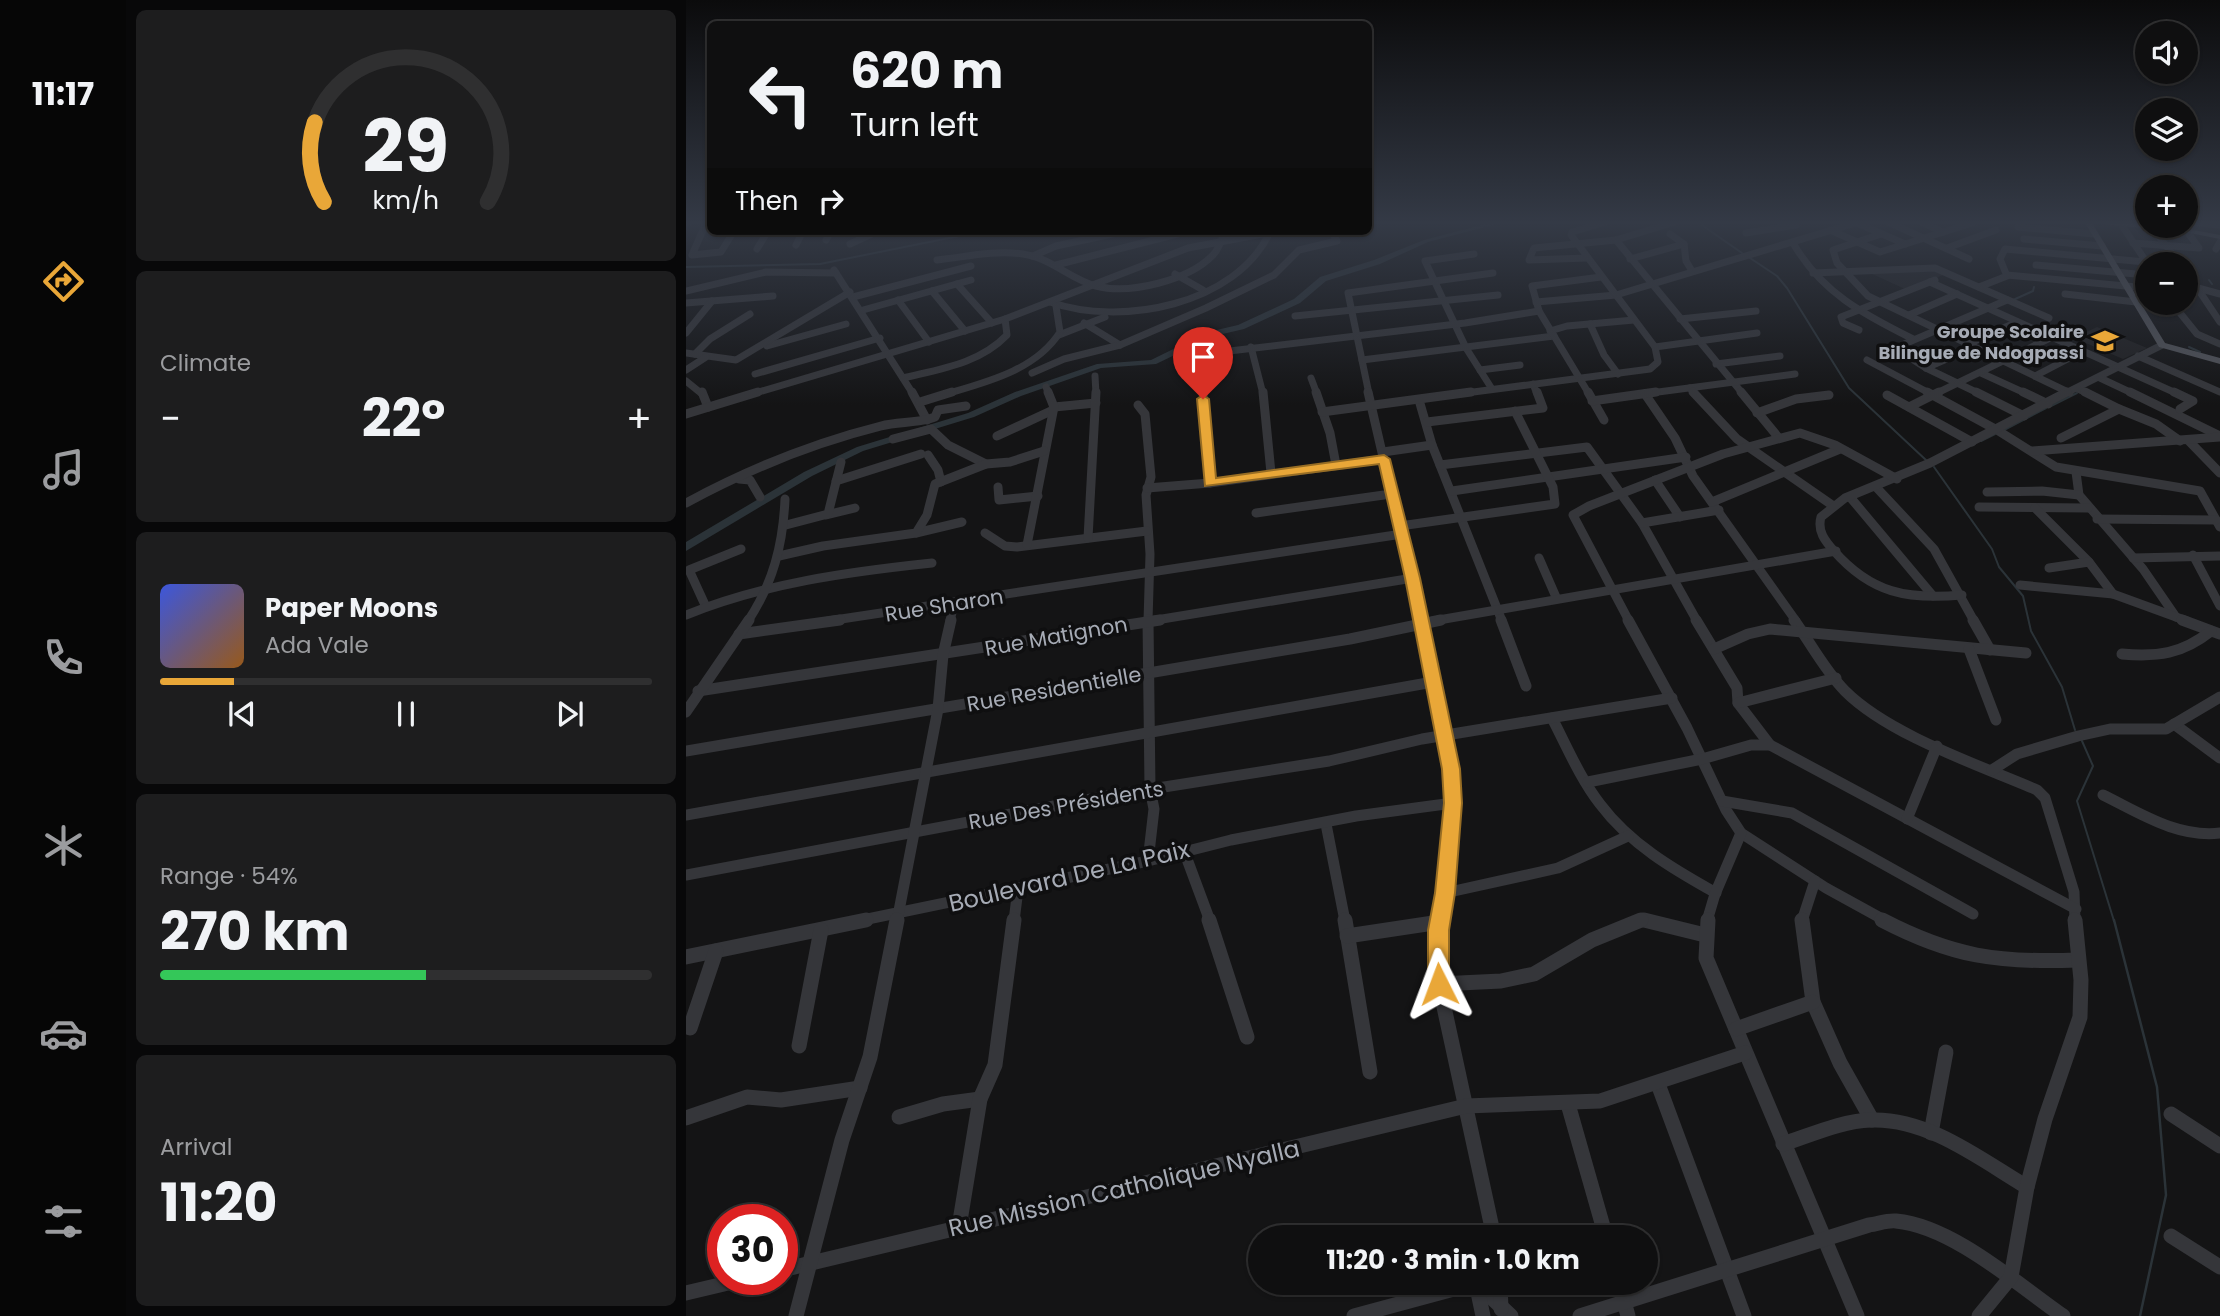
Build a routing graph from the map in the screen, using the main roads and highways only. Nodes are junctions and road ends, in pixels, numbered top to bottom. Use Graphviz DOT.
graph roads {
  1 [pos="2124,282"];
  2 [pos="2220,361"];
  1 -- 2 [label="main road"];
}
